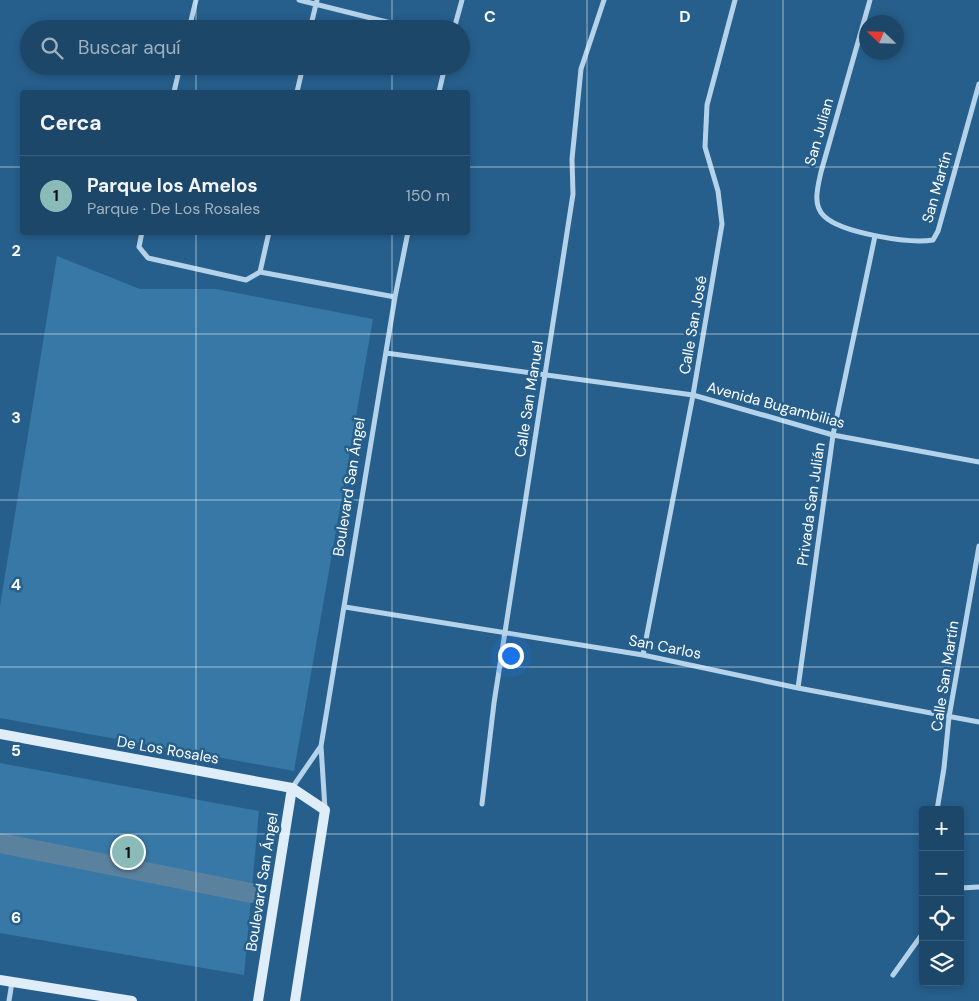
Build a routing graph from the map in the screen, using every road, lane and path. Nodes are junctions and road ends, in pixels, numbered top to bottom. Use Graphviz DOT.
graph roads {
  1 [pos="196,0"];
  2 [pos="299,0"];
  3 [pos="462,0"];
  4 [pos="604,0"];
  5 [pos="735,0"];
  6 [pos="870,0"];
  7 [pos="316,2"];
  8 [pos="191,20"];
  9 [pos="312,20"];
  10 [pos="382,20"];
  11 [pos="456,20"];
  12 [pos="178,75"];
  13 [pos="301,75"];
  14 [pos="443,75"];
  15 [pos="979,84"];
  16 [pos="174,90"];
  17 [pos="297,90"];
  18 [pos="439,90"];
  19 [pos="141,235"];
  20 [pos="267,235"];
  21 [pos="407,235"];
  22 [pos="875,236"];
  23 [pos="260,272"];
  24 [pos="395,297"];
  25 [pos="386,352"];
  26 [pos="545,374"];
  27 [pos="693,395"];
  28 [pos="834,435"];
  29 [pos="979,462"];
  30 [pos="979,546"];
  31 [pos="345,608"];
  32 [pos="505,633"];
  33 [pos="643,654"];
  34 [pos="798,688"];
  35 [pos="950,716"];
  36 [pos="979,722"];
  37 [pos="0,734"];
  38 [pos="321,746"];
  39 [pos="292,788"];
  40 [pos="482,804"];
  41 [pos="938,806"];
  42 [pos="325,810"];
  43 [pos="979,887"];
  44 [pos="964,888"];
  45 [pos="919,939"];
  46 [pos="893,975"];
  47 [pos="0,980"];
  48 [pos="12,981"];
  49 [pos="9,1001"];
  50 [pos="132,1001"];
  51 [pos="258,1001"];
  52 [pos="295,1001"];
  1 -- 8 [label="street"];
  2 -- 7 [label="street"];
  3 -- 11 [label="street"];
  4 -- 26 [label="street, Calle San Manuel"];
  5 -- 27 [label="street, Calle San José"];
  6 -- 22 [label="street, San Julian"];
  7 -- 9 [label="street"];
  7 -- 10 [label="street"];
  12 -- 16 [label="street"];
  13 -- 17 [label="street"];
  14 -- 18 [label="street"];
  15 -- 22 [label="street, San Martín"];
  19 -- 23 [label="street"];
  20 -- 23 [label="street"];
  21 -- 24 [label="street, Boulevard San Ángel"];
  22 -- 28 [label="street, Privada San Julián"];
  23 -- 24 [label="street"];
  24 -- 25 [label="street, Boulevard San Ángel"];
  25 -- 26 [label="street, Avenida Bugambilias"];
  25 -- 31 [label="street, Boulevard San Ángel"];
  26 -- 27 [label="street, Avenida Bugambilias"];
  26 -- 32 [label="street, Calle San Manuel"];
  27 -- 28 [label="street, Avenida Bugambilias"];
  27 -- 33 [label="street, Calle San José"];
  28 -- 29 [label="street, Avenida Bugambilias"];
  28 -- 34 [label="street, Privada San Julián"];
  30 -- 35 [label="street, Calle San Martín"];
  31 -- 32 [label="street, San Carlos"];
  31 -- 38 [label="street, Boulevard San Ángel"];
  32 -- 33 [label="street, San Carlos"];
  32 -- 40 [label="street, Calle San Manuel"];
  33 -- 34 [label="street, San Carlos"];
  34 -- 35 [label="street, San Carlos"];
  35 -- 36 [label="street, San Carlos"];
  35 -- 41 [label="street, Calle San Martín"];
  37 -- 39 [label="main road, De Los Rosales"];
  38 -- 39 [label="street, Boulevard San Ángel"];
  38 -- 42 [label="street, Boulevard San Ángel"];
  39 -- 42 [label="main road, De Los Rosales"];
  39 -- 51 [label="main road, Boulevard San Ángel"];
  42 -- 52 [label="main road, Boulevard San Ángel"];
  43 -- 44 [label="street"];
  45 -- 46 [label="street"];
  47 -- 48 [label="main road"];
  48 -- 49 [label="street"];
  48 -- 50 [label="main road"];
}
